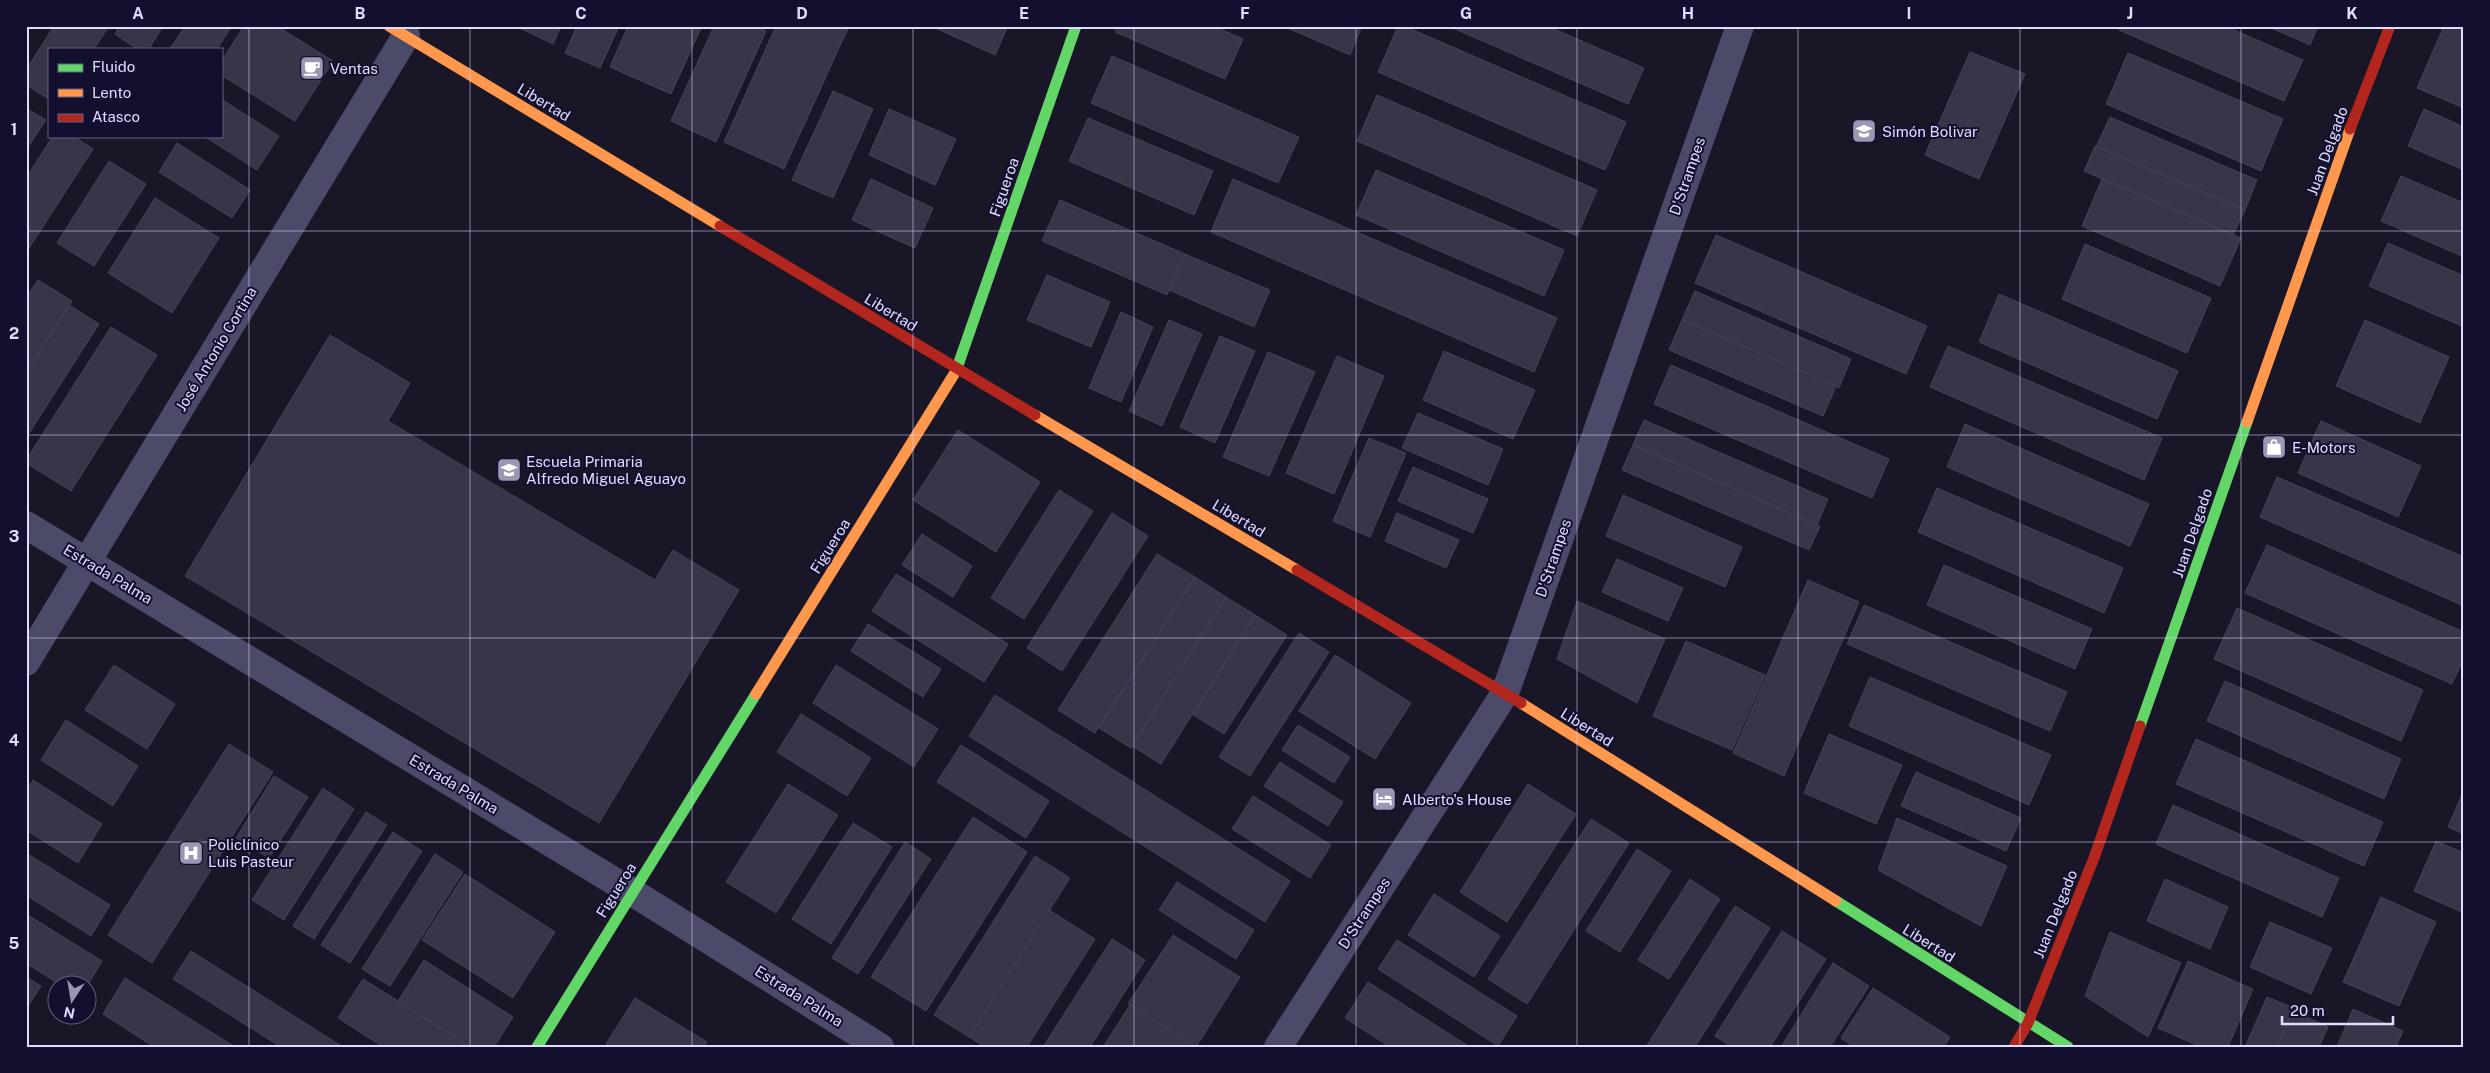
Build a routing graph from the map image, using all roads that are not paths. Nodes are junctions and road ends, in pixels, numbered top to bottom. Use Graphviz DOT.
graph roads {
  1 [pos="1076,26"];
  2 [pos="1740,26"];
  3 [pos="2390,26"];
  4 [pos="397,31"];
  5 [pos="957,369"];
  6 [pos="26,525"];
  7 [pos="87,562"];
  8 [pos="26,662"];
  9 [pos="1505,693"];
  10 [pos="632,892"];
  11 [pos="2028,1023"];
  12 [pos="537,1047"];
  13 [pos="880,1047"];
  14 [pos="1278,1047"];
  15 [pos="2014,1047"];
  16 [pos="2068,1047"];
  1 -- 5 [label="street, Figueroa"];
  2 -- 9 [label="street, D'Strampes"];
  3 -- 11 [label="street, Juan Delgado"];
  4 -- 5 [label="street, Libertad"];
  4 -- 7 [label="street, José Antonio Cortina"];
  5 -- 9 [label="street, Libertad"];
  5 -- 10 [label="street, Figueroa"];
  6 -- 7 [label="street, Estrada Palma"];
  7 -- 8 [label="street, José Antonio Cortina"];
  7 -- 10 [label="street, Estrada Palma"];
  9 -- 11 [label="street, Libertad"];
  9 -- 14 [label="street, D'Strampes"];
  10 -- 12 [label="street, Figueroa"];
  10 -- 13 [label="street, Estrada Palma"];
  11 -- 15 [label="street, Juan Delgado"];
  11 -- 16 [label="street, Libertad"];
}
